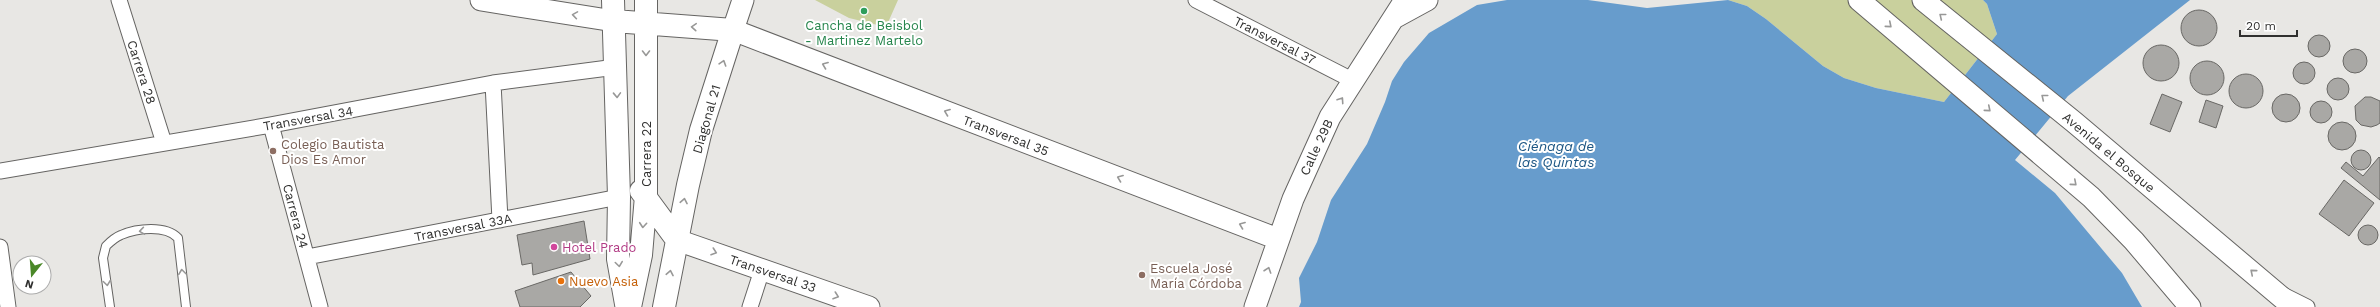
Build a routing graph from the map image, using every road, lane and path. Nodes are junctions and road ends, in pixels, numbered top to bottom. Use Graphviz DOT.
graph roads {
  1 [pos="119,0"];
  2 [pos="482,0"];
  3 [pos="646,0"];
  4 [pos="743,0"];
  5 [pos="1196,0"];
  6 [pos="1405,0"];
  7 [pos="1427,0"];
  8 [pos="1859,0"];
  9 [pos="1923,0"];
  10 [pos="614,10"];
  11 [pos="1392,19"];
  12 [pos="646,24"];
  13 [pos="733,30"];
  14 [pos="616,67"];
  15 [pos="1354,81"];
  16 [pos="493,83"];
  17 [pos="271,125"];
  18 [pos="164,143"];
  19 [pos="619,165"];
  20 [pos="0,171"];
  21 [pos="646,196"];
  22 [pos="620,197"];
  23 [pos="500,220"];
  24 [pos="1278,239"];
  25 [pos="677,240"];
  26 [pos="0,247"];
  27 [pos="307,257"];
  28 [pos="762,270"];
  29 [pos="2276,291"];
  30 [pos="5,298"];
  31 [pos="660,305"];
  32 [pos="110,307"];
  33 [pos="186,307"];
  34 [pos="320,307"];
  35 [pos="626,307"];
  36 [pos="630,307"];
  37 [pos="750,307"];
  38 [pos="869,307"];
  39 [pos="1255,307"];
  40 [pos="2190,307"];
  41 [pos="2293,307"];
  42 [pos="2307,307"];
  1 -- 18 [label="street, Carrera 28"];
  10 -- 2 [label="main road, one-way"];
  3 -- 12 [label="main road, Carrera 22"];
  4 -- 13 [label="main road, Diagonal 21"];
  5 -- 15 [label="street, Transversal 37"];
  6 -- 11 [label="main road, Calle 29B"];
  7 -- 11 [label="main road"];
  8 -- 40 [label="main road, one-way"];
  29 -- 9 [label="main road, Avenida el Bosque, one-way"];
  10 -- 12 [label="main road"];
  10 -- 14 [label="main road, Carrera 22"];
  11 -- 15 [label="main road, Calle 29B"];
  13 -- 12 [label="main road, one-way"];
  12 -- 21 [label="main road, Carrera 22, one-way"];
  24 -- 13 [label="main road, Transversal 35, one-way"];
  25 -- 13 [label="main road, Diagonal 21, one-way"];
  14 -- 16 [label="street, Transversal 34"];
  14 -- 19 [label="main road, Carrera 22, one-way"];
  24 -- 15 [label="main road, Calle 29B, one-way"];
  16 -- 17 [label="street, Transversal 34"];
  16 -- 23 [label="street"];
  17 -- 18 [label="street, Transversal 34"];
  17 -- 27 [label="street, Carrera 24"];
  18 -- 20 [label="street, Transversal 34"];
  19 -- 21 [label="main road"];
  19 -- 22 [label="main road, Carrera 22"];
  21 -- 25 [label="main road"];
  21 -- 36 [label="main road, Carrera 22, one-way"];
  22 -- 23 [label="street, Transversal 33A"];
  22 -- 35 [label="main road, Carrera 22, one-way"];
  23 -- 27 [label="street, Transversal 33A"];
  39 -- 24 [label="main road, Calle 29B, one-way"];
  25 -- 28 [label="main road, Transversal 33, one-way"];
  31 -- 25 [label="main road, one-way"];
  26 -- 30 [label="street"];
  27 -- 34 [label="street, Carrera 24"];
  28 -- 37 [label="street"];
  28 -- 38 [label="main road, Transversal 33, one-way"];
  29 -- 41 [label="main road, Avenida el Bosque"];
  29 -- 42 [label="street"];
  33 -- 32 [label="lane, one-way"];
}
